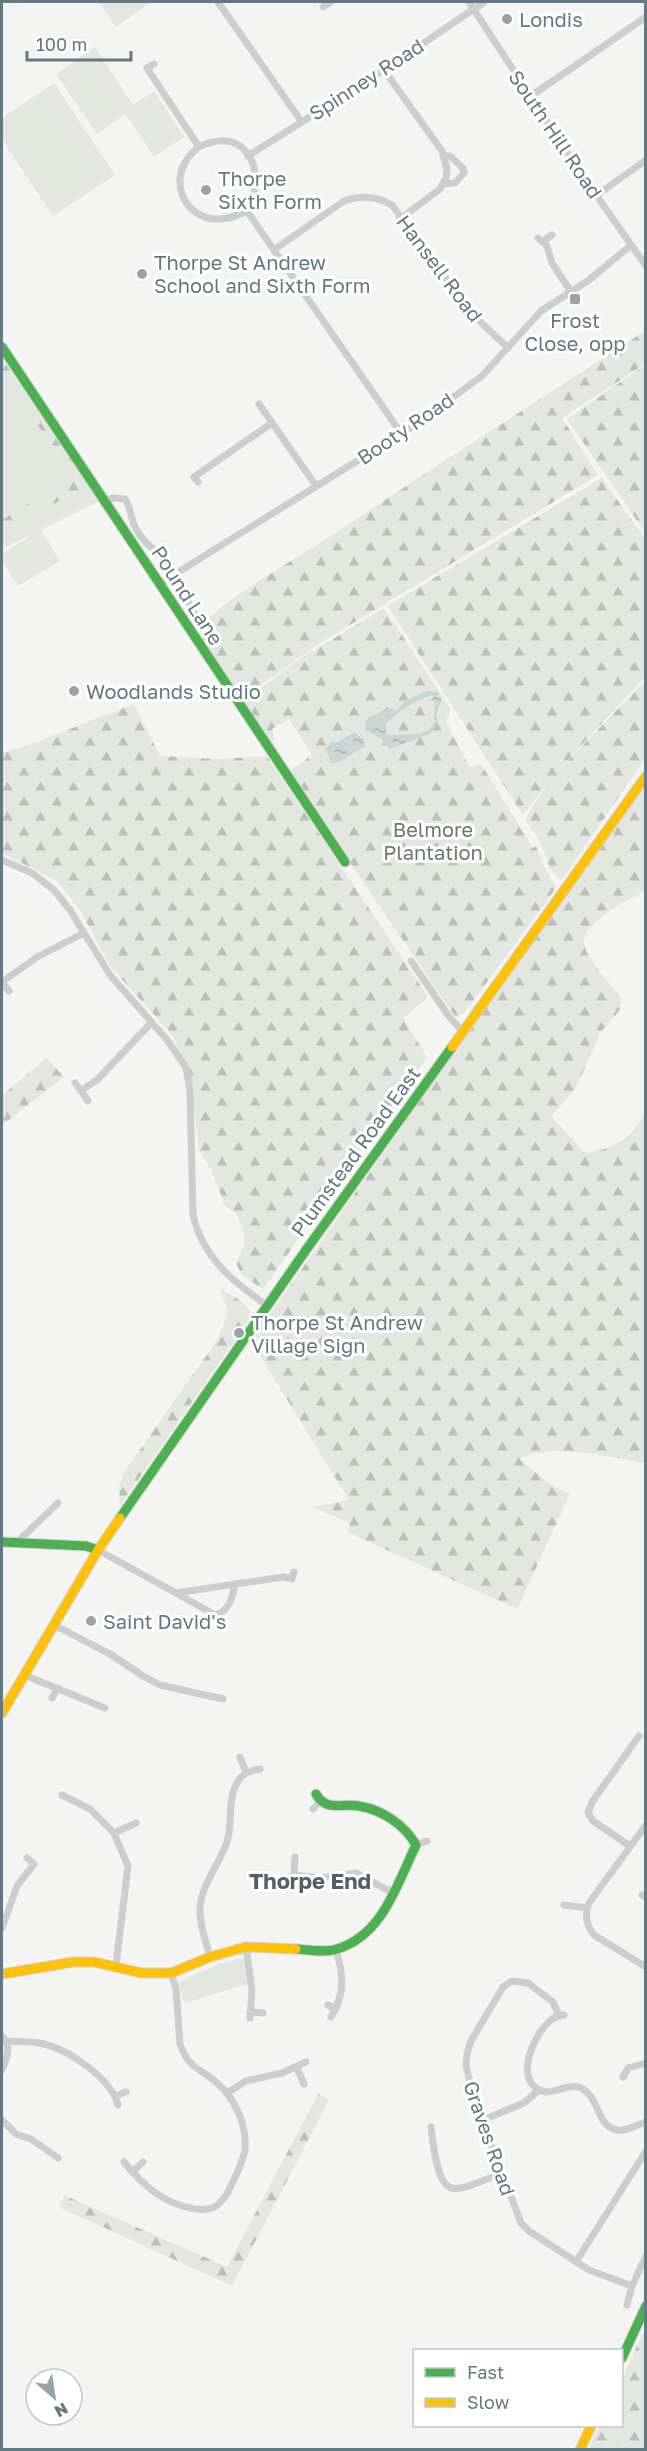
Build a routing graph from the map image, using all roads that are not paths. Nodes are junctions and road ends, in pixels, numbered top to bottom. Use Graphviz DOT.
graph roads {
  1 [pos="218,2"];
  2 [pos="331,2"];
  3 [pos="484,2"];
  4 [pos="471,5"];
  5 [pos="323,8"];
  6 [pos="645,17"];
  7 [pos="154,64"];
  8 [pos="384,70"];
  9 [pos="531,96"];
  10 [pos="301,121"];
  11 [pos="199,147"];
  12 [pos="248,156"];
  13 [pos="444,156"];
  14 [pos="645,160"];
  15 [pos="443,184"];
  16 [pos="597,195"];
  17 [pos="247,211"];
  18 [pos="400,219"];
  19 [pos="552,235"];
  20 [pos="630,246"];
  21 [pos="275,249"];
  22 [pos="645,266"];
  23 [pos="571,292"];
  24 [pos="2,347"];
  25 [pos="508,348"];
  26 [pos="259,404"];
  27 [pos="272,423"];
  28 [pos="400,434"];
  29 [pos="194,477"];
  30 [pos="316,486"];
  31 [pos="106,500"];
  32 [pos="176,573"];
  33 [pos="159,584"];
  34 [pos="199,621"];
  35 [pos="645,776"];
  36 [pos="2,860"];
  37 [pos="345,862"];
  38 [pos="84,933"];
  39 [pos="411,961"];
  40 [pos="2,982"];
  41 [pos="9,991"];
  42 [pos="151,1023"];
  43 [pos="464,1032"];
  44 [pos="75,1083"];
  45 [pos="81,1091"];
  46 [pos="88,1101"];
  47 [pos="268,1306"];
  48 [pos="58,1503"];
  49 [pos="2,1542"];
  50 [pos="15,1544"];
  51 [pos="98,1551"];
  52 [pos="236,1584"];
  53 [pos="290,1587"];
  54 [pos="176,1593"];
  55 [pos="54,1625"];
  56 [pos="24,1675"];
  57 [pos="58,1688"];
  58 [pos="52,1698"];
  59 [pos="223,1699"];
  60 [pos="105,1708"];
  61 [pos="2,1713"];
  62 [pos="639,1736"];
  63 [pos="240,1757"];
  64 [pos="260,1769"];
  65 [pos="246,1772"];
  66 [pos="62,1795"];
  67 [pos="318,1798"];
  68 [pos="313,1809"];
  69 [pos="136,1823"];
  70 [pos="645,1825"];
  71 [pos="114,1833"];
  72 [pos="428,1841"];
  73 [pos="416,1845"];
  74 [pos="630,1846"];
  75 [pos="295,1857"];
  76 [pos="27,1858"];
  77 [pos="294,1875"];
  78 [pos="285,1880"];
  79 [pos="393,1893"];
  80 [pos="564,1905"];
  81 [pos="587,1908"];
  82 [pos="2,1928"];
  83 [pos="246,1947"];
  84 [pos="336,1950"];
  85 [pos="210,1957"];
  86 [pos="116,1965"];
  87 [pos="645,1967"];
  88 [pos="171,1973"];
  89 [pos="2,1974"];
  90 [pos="328,2004"];
  91 [pos="336,2009"];
  92 [pos="263,2013"];
  93 [pos="331,2017"];
  94 [pos="4,2038"];
  95 [pos="306,2062"];
  96 [pos="645,2063"];
  97 [pos="297,2068"];
  98 [pos="2,2070"];
  99 [pos="623,2077"];
  100 [pos="304,2084"];
  101 [pos="539,2090"];
  102 [pos="126,2092"];
  103 [pos="227,2093"];
  104 [pos="115,2096"];
  105 [pos="118,2105"];
  106 [pos="2,2120"];
  107 [pos="483,2120"];
  108 [pos="645,2123"];
  109 [pos="431,2127"];
  110 [pos="645,2151"];
  111 [pos="58,2158"];
  112 [pos="124,2162"];
  113 [pos="143,2162"];
  114 [pos="132,2172"];
  115 [pos="502,2173"];
  116 [pos="645,2256"];
  117 [pos="576,2262"];
  118 [pos="632,2286"];
  119 [pos="627,2305"];
  120 [pos="645,2306"];
  121 [pos="623,2354"];
  122 [pos="591,2427"];
  123 [pos="580,2450"];
  1 -- 10 [label="street"];
  2 -- 5 [label="street"];
  3 -- 4 [label="street, Spinney Road"];
  4 -- 8 [label="street, Spinney Road"];
  4 -- 9 [label="street, South Hill Road"];
  6 -- 9 [label="street"];
  7 -- 11 [label="street"];
  8 -- 10 [label="street, Spinney Road"];
  8 -- 13 [label="street"];
  9 -- 16 [label="street, South Hill Road"];
  10 -- 12 [label="street, Spinney Road"];
  11 -- 12 [label="street"];
  11 -- 17 [label="street"];
  12 -- 17 [label="street"];
  13 -- 15 [label="street"];
  13 -- 15 [label="street"];
  14 -- 16 [label="street"];
  15 -- 18 [label="street"];
  16 -- 20 [label="street, South Hill Road"];
  17 -- 21 [label="street"];
  18 -- 21 [label="street, Hansell Road"];
  18 -- 25 [label="street, Hansell Road"];
  19 -- 23 [label="street"];
  20 -- 22 [label="street, South Hill Road"];
  20 -- 23 [label="street, Booty Road"];
  21 -- 28 [label="street"];
  23 -- 25 [label="street, Booty Road"];
  24 -- 31 [label="street, Pound Lane"];
  25 -- 28 [label="street, Booty Road"];
  26 -- 27 [label="street"];
  27 -- 29 [label="street"];
  27 -- 30 [label="street"];
  28 -- 30 [label="street, Booty Road"];
  30 -- 32 [label="street, Booty Road"];
  31 -- 32 [label="street"];
  31 -- 33 [label="street, Pound Lane"];
  32 -- 33 [label="street, Booty Road"];
  32 -- 34 [label="street"];
  33 -- 37 [label="street, Pound Lane"];
  35 -- 43 [label="street, Plumstead Road East"];
  36 -- 38 [label="street"];
  38 -- 40 [label="street"];
  38 -- 42 [label="street"];
  39 -- 43 [label="street"];
  40 -- 41 [label="street"];
  42 -- 45 [label="street"];
  42 -- 47 [label="street"];
  43 -- 47 [label="street, Plumstead Road East"];
  44 -- 45 [label="street"];
  45 -- 46 [label="street"];
  47 -- 51 [label="street, Plumstead Road East"];
  48 -- 50 [label="street"];
  49 -- 50 [label="street"];
  50 -- 51 [label="street"];
  51 -- 54 [label="street"];
  51 -- 55 [label="street, Plumstead Road East"];
  52 -- 53 [label="street"];
  52 -- 54 [label="street"];
  52 -- 54 [label="street"];
  55 -- 56 [label="street, Plumstead Road East"];
  55 -- 59 [label="street"];
  56 -- 57 [label="street"];
  56 -- 61 [label="street, Plumstead Road East"];
  57 -- 58 [label="street"];
  57 -- 60 [label="street"];
  62 -- 74 [label="street"];
  63 -- 65 [label="street"];
  64 -- 65 [label="street"];
  65 -- 85 [label="street"];
  66 -- 71 [label="street"];
  67 -- 68 [label="street"];
  67 -- 73 [label="street"];
  69 -- 71 [label="street"];
  70 -- 74 [label="street"];
  71 -- 86 [label="street"];
  72 -- 73 [label="street"];
  73 -- 79 [label="street"];
  74 -- 81 [label="street"];
  75 -- 77 [label="street"];
  76 -- 82 [label="street"];
  77 -- 78 [label="street"];
  77 -- 79 [label="street"];
  79 -- 84 [label="street"];
  80 -- 81 [label="street"];
  81 -- 87 [label="street"];
  83 -- 84 [label="street"];
  83 -- 85 [label="street"];
  83 -- 92 [label="street"];
  84 -- 91 [label="street"];
  85 -- 88 [label="street"];
  86 -- 88 [label="street"];
  86 -- 89 [label="street"];
  88 -- 103 [label="street"];
  90 -- 91 [label="street"];
  91 -- 93 [label="street"];
  94 -- 98 [label="street"];
  94 -- 104 [label="street"];
  95 -- 97 [label="street"];
  96 -- 99 [label="street"];
  97 -- 100 [label="street"];
  97 -- 103 [label="street"];
  101 -- 107 [label="street"];
  101 -- 107 [label="street, Graves Road"];
  101 -- 108 [label="street"];
  102 -- 104 [label="street"];
  103 -- 114 [label="street"];
  104 -- 105 [label="street"];
  106 -- 111 [label="street"];
  107 -- 115 [label="street, Graves Road"];
  109 -- 115 [label="street"];
  110 -- 117 [label="street"];
  112 -- 114 [label="street"];
  113 -- 114 [label="street"];
  115 -- 117 [label="street, Graves Road"];
  116 -- 118 [label="street"];
  117 -- 118 [label="street, Graves Road"];
  118 -- 119 [label="street"];
  120 -- 121 [label="street"];
  122 -- 123 [label="street"];
}
